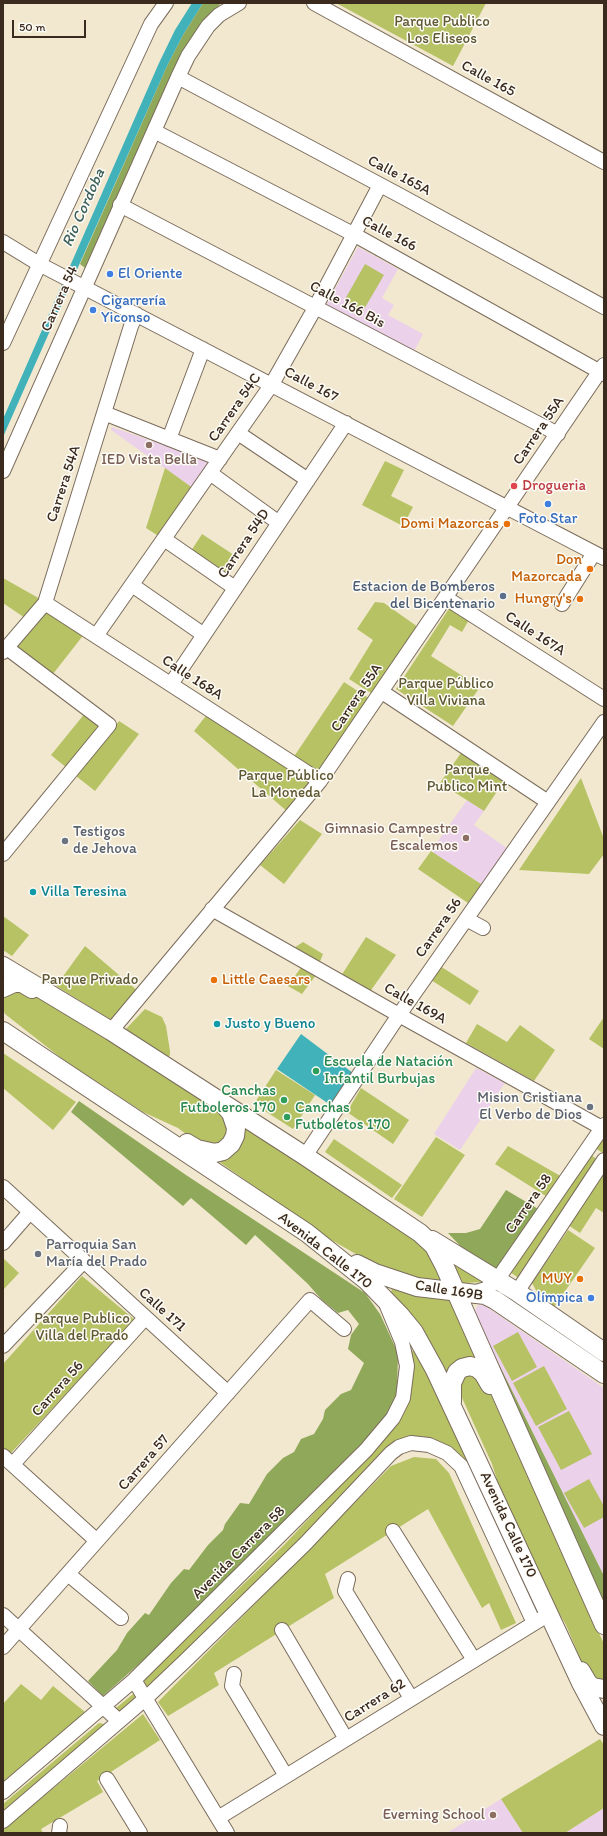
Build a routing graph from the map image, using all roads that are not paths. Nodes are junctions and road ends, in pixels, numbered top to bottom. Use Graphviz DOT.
graph roads {
  1 [pos="166,3"];
  2 [pos="239,3"];
  3 [pos="314,3"];
  4 [pos="178,77"];
  5 [pos="154,131"];
  6 [pos="604,162"];
  7 [pos="380,185"];
  8 [pos="120,205"];
  9 [pos="353,234"];
  10 [pos="3,242"];
  11 [pos="44,266"];
  12 [pos="78,284"];
  13 [pos="604,307"];
  14 [pos="315,308"];
  15 [pos="136,314"];
  16 [pos="3,343"];
  17 [pos="203,349"];
  18 [pos="603,370"];
  19 [pos="272,384"];
  20 [pos="104,413"];
  21 [pos="346,423"];
  22 [pos="238,433"];
  23 [pos="558,434"];
  24 [pos="170,439"];
  25 [pos="220,459"];
  26 [pos="3,471"];
  27 [pos="210,473"];
  28 [pos="308,480"];
  29 [pos="508,508"];
  30 [pos="279,523"];
  31 [pos="164,539"];
  32 [pos="599,555"];
  33 [pos="132,585"];
  34 [pos="235,588"];
  35 [pos="446,598"];
  36 [pos="45,603"];
  37 [pos="562,604"];
  38 [pos="204,635"];
  39 [pos="96,636"];
  40 [pos="5,650"];
  41 [pos="171,684"];
  42 [pos="382,692"];
  43 [pos="604,699"];
  44 [pos="604,722"];
  45 [pos="320,781"];
  46 [pos="548,802"];
  47 [pos="3,854"];
  48 [pos="212,908"];
  49 [pos="466,919"];
  50 [pos="483,928"];
  51 [pos="3,966"];
  52 [pos="3,988"];
  53 [pos="75,1009"];
  54 [pos="398,1015"];
  55 [pos="3,1021"];
  56 [pos="3,1031"];
  57 [pos="111,1031"];
  58 [pos="23,1044"];
  59 [pos="220,1101"];
  60 [pos="136,1118"];
  61 [pos="603,1127"];
  62 [pos="589,1147"];
  63 [pos="306,1156"];
  64 [pos="604,1160"];
  65 [pos="3,1187"];
  66 [pos="30,1212"];
  67 [pos="307,1233"];
  68 [pos="420,1233"];
  69 [pos="3,1242"];
  70 [pos="84,1261"];
  71 [pos="497,1280"];
  72 [pos="517,1292"];
  73 [pos="464,1293"];
  74 [pos="381,1294"];
  75 [pos="145,1318"];
  76 [pos="344,1329"];
  77 [pos="4,1343"];
  78 [pos="604,1352"];
  79 [pos="604,1374"];
  80 [pos="228,1393"];
  81 [pos="453,1408"];
  82 [pos="8,1460"];
  83 [pos="531,1461"];
  84 [pos="393,1531"];
  85 [pos="97,1541"];
  86 [pos="68,1574"];
  87 [pos="348,1579"];
  88 [pos="3,1615"];
  89 [pos="121,1618"];
  90 [pos="552,1621"];
  91 [pos="534,1623"];
  92 [pos="604,1625"];
  93 [pos="282,1630"];
  94 [pos="12,1631"];
  95 [pos="3,1648"];
  96 [pos="474,1660"];
  97 [pos="234,1674"];
  98 [pos="134,1680"];
  99 [pos="604,1689"];
  100 [pos="411,1698"];
  101 [pos="146,1699"];
  102 [pos="101,1710"];
  103 [pos="116,1724"];
  104 [pos="604,1726"];
  105 [pos="346,1739"];
  106 [pos="286,1776"];
  107 [pos="106,1779"];
  108 [pos="3,1792"];
  109 [pos="218,1818"];
  110 [pos="3,1821"];
  111 [pos="140,1833"];
  112 [pos="227,1833"];
  1 -- 11 [label="street"];
  2 -- 4 [label="street, Carrera 54"];
  3 -- 6 [label="street, Calle 165"];
  4 -- 5 [label="street, Carrera 54"];
  4 -- 7 [label="street, Calle 165A"];
  5 -- 8 [label="street, Carrera 54"];
  5 -- 9 [label="street, Calle 166"];
  7 -- 9 [label="street, Carrera 54C"];
  7 -- 13 [label="street, Calle 165A"];
  8 -- 12 [label="street, Carrera 54"];
  8 -- 14 [label="street, Calle 166 Bis"];
  9 -- 14 [label="street, Carrera 54C"];
  9 -- 18 [label="street, Calle 166"];
  10 -- 11 [label="street, Calle 167"];
  11 -- 12 [label="street, Calle 167"];
  11 -- 16 [label="street"];
  12 -- 15 [label="street, Calle 167"];
  12 -- 26 [label="street, Carrera 54"];
  14 -- 19 [label="street, Carrera 54C"];
  14 -- 23 [label="street, Calle 166 Bis"];
  15 -- 17 [label="street, Calle 167"];
  15 -- 20 [label="street, Carrera 54A"];
  17 -- 19 [label="street, Calle 167"];
  17 -- 24 [label="street"];
  18 -- 23 [label="street, Carrera 55A"];
  19 -- 21 [label="street, Calle 167"];
  19 -- 22 [label="street, Carrera 54C"];
  20 -- 24 [label="street"];
  20 -- 36 [label="street, Carrera 54A"];
  21 -- 28 [label="street, Carrera 54D"];
  21 -- 29 [label="street, Calle 167"];
  22 -- 25 [label="street, Carrera 54C"];
  22 -- 28 [label="street"];
  23 -- 29 [label="street, Carrera 55A"];
  24 -- 25 [label="street"];
  25 -- 27 [label="street, Carrera 54C"];
  27 -- 30 [label="street"];
  27 -- 31 [label="street, Carrera 54C"];
  28 -- 30 [label="street, Carrera 54D"];
  29 -- 32 [label="street, Calle 167"];
  29 -- 35 [label="street, Carrera 55A"];
  30 -- 34 [label="street, Carrera 54D"];
  31 -- 33 [label="street, Carrera 54C"];
  31 -- 34 [label="street"];
  32 -- 37 [label="street"];
  33 -- 38 [label="street"];
  33 -- 39 [label="street, Carrera 54C"];
  34 -- 38 [label="street, Carrera 54D"];
  35 -- 42 [label="street, Carrera 55A"];
  35 -- 43 [label="street, Calle 167A"];
  36 -- 39 [label="street, Calle 168A"];
  36 -- 40 [label="street, Carrera 54A"];
  38 -- 41 [label="street, Carrera 54D"];
  39 -- 41 [label="street, Calle 168A"];
  40 -- 47 [label="street"];
  41 -- 45 [label="street, Calle 168A"];
  42 -- 45 [label="street, Carrera 55A"];
  42 -- 46 [label="street"];
  44 -- 46 [label="street, Carrera 56"];
  45 -- 48 [label="street, Carrera 55A"];
  46 -- 49 [label="street, Carrera 56"];
  48 -- 54 [label="street, Calle 169A"];
  48 -- 57 [label="street, Carrera 55A"];
  49 -- 50 [label="street"];
  49 -- 54 [label="street, Carrera 56"];
  51 -- 53 [label="main road"];
  52 -- 53 [label="main road"];
  53 -- 57 [label="main road"];
  54 -- 61 [label="street, Calle 169A"];
  54 -- 63 [label="street, Carrera 56"];
  55 -- 58 [label="main road"];
  56 -- 58 [label="main road, Avenida Calle 170"];
  57 -- 59 [label="main road"];
  58 -- 60 [label="main road, Avenida Calle 170"];
  59 -- 60 [label="main road"];
  59 -- 63 [label="main road"];
  60 -- 67 [label="main road, Avenida Calle 170"];
  61 -- 62 [label="street, Carrera 58"];
  62 -- 64 [label="street"];
  62 -- 71 [label="street, Carrera 58"];
  63 -- 68 [label="main road"];
  64 -- 72 [label="street"];
  65 -- 66 [label="street, Calle 171"];
  66 -- 69 [label="street"];
  66 -- 70 [label="street, Calle 171"];
  67 -- 73 [label="main road, Calle 169B"];
  67 -- 74 [label="main road, Avenida Calle 170"];
  68 -- 71 [label="main road, Calle 169B"];
  68 -- 73 [label="main road"];
  70 -- 75 [label="street, Calle 171"];
  70 -- 77 [label="street"];
  71 -- 72 [label="main road, Calle 169B"];
  71 -- 73 [label="street, Carrera 58"];
  72 -- 78 [label="main road, Calle 169B"];
  73 -- 79 [label="main road, Calle 169B"];
  73 -- 83 [label="main road"];
  74 -- 81 [label="main road, Avenida Calle 170"];
  74 -- 98 [label="street, Avenida Carrera 58"];
  75 -- 80 [label="street, Calle 171"];
  75 -- 82 [label="street, Carrera 56"];
  76 -- 80 [label="street, Carrera 57"];
  80 -- 85 [label="street, Carrera 57"];
  81 -- 83 [label="main road"];
  81 -- 90 [label="main road, Avenida Calle 170"];
  82 -- 85 [label="street"];
  83 -- 92 [label="main road"];
  84 -- 96 [label="street"];
  85 -- 86 [label="street, Carrera 57"];
  86 -- 89 [label="street"];
  86 -- 94 [label="street, Carrera 57"];
  87 -- 100 [label="street"];
  88 -- 94 [label="street"];
  90 -- 91 [label="street, Carrera 62"];
  90 -- 99 [label="main road"];
  90 -- 104 [label="main road, Avenida Calle 170"];
  91 -- 96 [label="street, Carrera 62"];
  91 -- 101 [label="street"];
  93 -- 105 [label="street"];
  94 -- 95 [label="street, Carrera 57"];
  94 -- 102 [label="street"];
  96 -- 100 [label="street, Carrera 62"];
  97 -- 106 [label="street"];
  98 -- 101 [label="street"];
  98 -- 102 [label="street, Avenida Carrera 58"];
  100 -- 105 [label="street, Carrera 62"];
  101 -- 103 [label="street"];
  101 -- 109 [label="street"];
  102 -- 103 [label="street"];
  102 -- 108 [label="street, Avenida Carrera 58"];
  103 -- 110 [label="street"];
  105 -- 106 [label="street, Carrera 62"];
  106 -- 109 [label="street, Carrera 62"];
  107 -- 111 [label="street"];
  109 -- 112 [label="street"];
}
